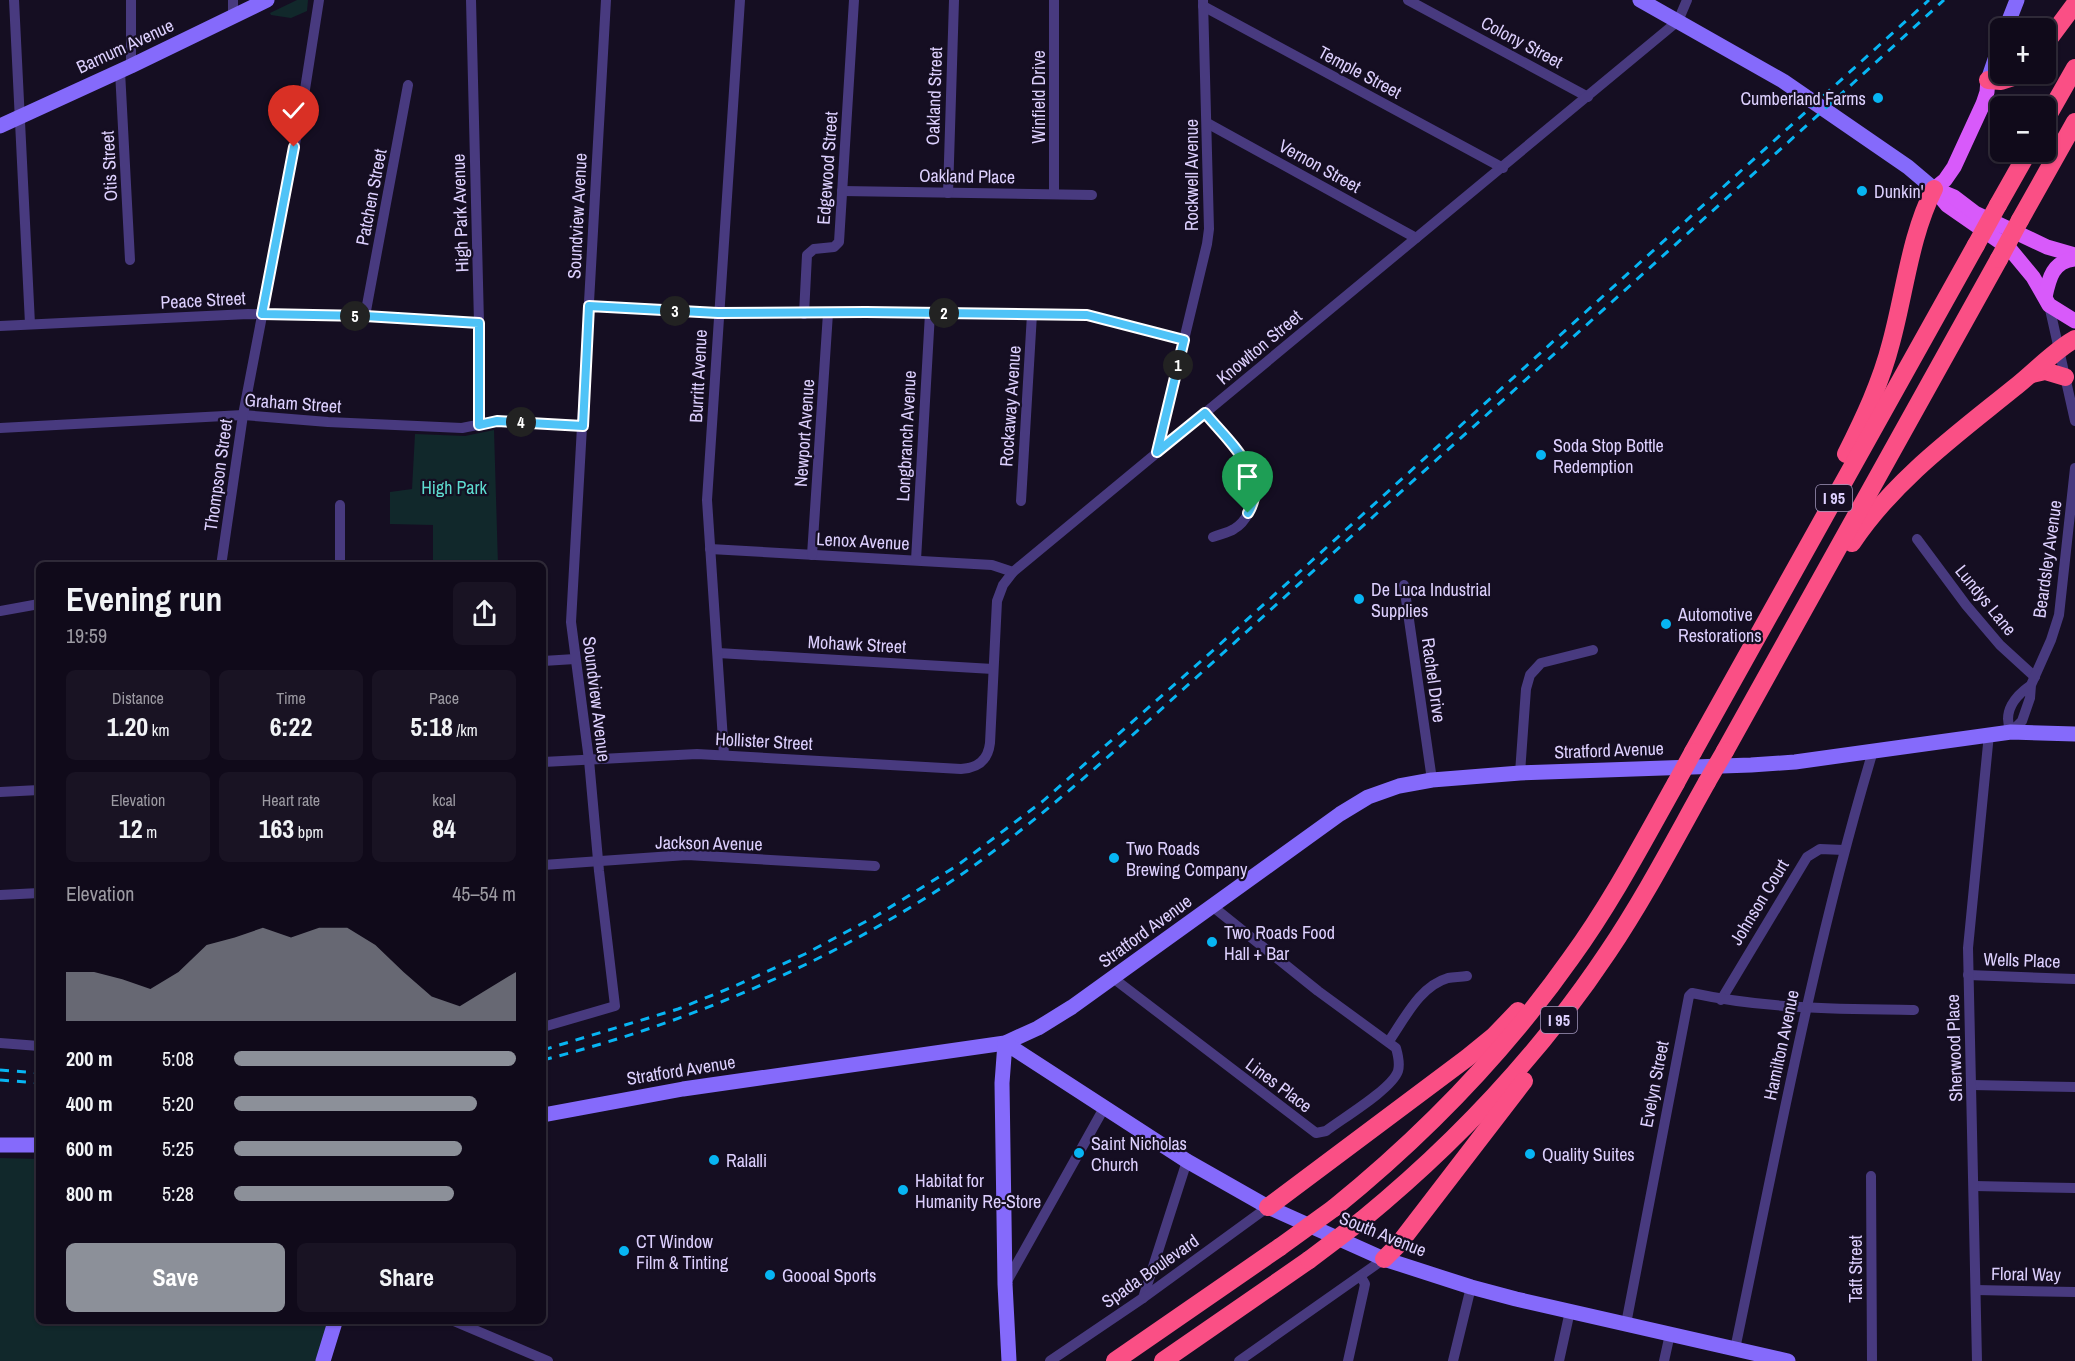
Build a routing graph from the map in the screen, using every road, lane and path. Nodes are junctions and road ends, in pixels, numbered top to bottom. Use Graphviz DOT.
graph roads {
  1 [pos="14,0"];
  2 [pos="131,0"];
  3 [pos="233,0"];
  4 [pos="267,0"];
  5 [pos="319,0"];
  6 [pos="471,0"];
  7 [pos="606,0"];
  8 [pos="740,0"];
  9 [pos="854,0"];
  10 [pos="954,0"];
  11 [pos="1054,0"];
  12 [pos="1408,0"];
  13 [pos="1640,0"];
  14 [pos="1687,0"];
  15 [pos="2017,0"];
  16 [pos="1203,3"];
  17 [pos="2075,3"];
  18 [pos="233,16"];
  19 [pos="2010,18"];
  20 [pos="1678,21"];
  21 [pos="2056,29"];
  22 [pos="125,68"];
  23 [pos="2075,68"];
  24 [pos="1990,74"];
  25 [pos="1988,80"];
  26 [pos="408,85"];
  27 [pos="1588,97"];
  28 [pos="2056,101"];
  29 [pos="20,116"];
  30 [pos="1207,123"];
  31 [pos="2075,123"];
  32 [pos="0,126"];
  33 [pos="2022,162"];
  34 [pos="1503,168"];
  35 [pos="1934,189"];
  36 [pos="842,191"];
  37 [pos="948,192"];
  38 [pos="1054,194"];
  39 [pos="1092,195"];
  40 [pos="1416,238"];
  41 [pos="2075,257"];
  42 [pos="130,260"];
  43 [pos="2047,301"];
  44 [pos="589,306"];
  45 [pos="718,313"];
  46 [pos="828,313"];
  47 [pos="930,313"];
  48 [pos="262,314"];
  49 [pos="804,314"];
  50 [pos="1032,314"];
  51 [pos="365,316"];
  52 [pos="2075,321"];
  53 [pos="479,323"];
  54 [pos="30,324"];
  55 [pos="0,326"];
  56 [pos="2075,339"];
  57 [pos="1184,340"];
  58 [pos="2059,351"];
  59 [pos="2032,374"];
  60 [pos="2065,377"];
  61 [pos="1205,413"];
  62 [pos="243,415"];
  63 [pos="2075,421"];
  64 [pos="479,425"];
  65 [pos="583,426"];
  66 [pos="0,428"];
  67 [pos="1157,452"];
  68 [pos="2075,468"];
  69 [pos="1021,501"];
  70 [pos="340,505"];
  71 [pos="1213,537"];
  72 [pos="1917,539"];
  73 [pos="710,549"];
  74 [pos="812,555"];
  75 [pos="916,560"];
  76 [pos="222,562"];
  77 [pos="340,562"];
  78 [pos="1013,572"];
  79 [pos="1404,585"];
  80 [pos="36,605"];
  81 [pos="0,611"];
  82 [pos="1771,612"];
  83 [pos="1790,634"];
  84 [pos="1593,650"];
  85 [pos="718,653"];
  86 [pos="575,660"];
  87 [pos="546,661"];
  88 [pos="993,669"];
  89 [pos="2033,681"];
  90 [pos="2011,732"];
  91 [pos="1989,734"];
  92 [pos="2075,734"];
  93 [pos="1873,751"];
  94 [pos="724,755"];
  95 [pos="589,760"];
  96 [pos="546,762"];
  97 [pos="981,762"];
  98 [pos="1520,773"];
  99 [pos="1432,780"];
  100 [pos="36,790"];
  101 [pos="0,792"];
  102 [pos="1844,850"];
  103 [pos="598,861"];
  104 [pos="546,865"];
  105 [pos="875,866"];
  106 [pos="36,893"];
  107 [pos="0,895"];
  108 [pos="1212,906"];
  109 [pos="1591,929"];
  110 [pos="1610,950"];
  111 [pos="1968,975"];
  112 [pos="1467,976"];
  113 [pos="1113,978"];
  114 [pos="2075,979"];
  115 [pos="1721,999"];
  116 [pos="1806,1008"];
  117 [pos="1914,1010"];
  118 [pos="546,1026"];
  119 [pos="1389,1041"];
  120 [pos="0,1043"];
  121 [pos="1005,1043"];
  122 [pos="36,1046"];
  123 [pos="1972,1085"];
  124 [pos="2075,1087"];
  125 [pos="1104,1108"];
  126 [pos="546,1114"];
  127 [pos="0,1145"];
  128 [pos="36,1146"];
  129 [pos="1187,1161"];
  130 [pos="1871,1176"];
  131 [pos="1974,1186"];
  132 [pos="2075,1188"];
  133 [pos="1268,1207"];
  134 [pos="1384,1258"];
  135 [pos="1361,1277"];
  136 [pos="1005,1284"];
  137 [pos="1471,1287"];
  138 [pos="1976,1290"];
  139 [pos="2075,1292"];
  140 [pos="1143,1298"];
  141 [pos="1570,1311"];
  142 [pos="334,1324"];
  143 [pos="461,1324"];
  144 [pos="1626,1324"];
  145 [pos="1670,1334"];
  146 [pos="1735,1349"];
  147 [pos="1769,1359"];
  148 [pos="322,1361"];
  149 [pos="548,1361"];
  150 [pos="1009,1361"];
  151 [pos="1050,1361"];
  152 [pos="1115,1361"];
  153 [pos="1163,1361"];
  154 [pos="1239,1361"];
  155 [pos="1348,1361"];
  156 [pos="1453,1361"];
  157 [pos="1559,1361"];
  158 [pos="1664,1361"];
  159 [pos="1788,1361"];
  160 [pos="1872,1361"];
  161 [pos="1977,1361"];
  1 -- 29 [label="street"];
  2 -- 22 [label="street, Otis Street"];
  3 -- 18 [label="street"];
  4 -- 18 [label="main road, Barnum Avenue"];
  5 -- 48 [label="street, Thompson Street"];
  6 -- 53 [label="street, High Park Avenue"];
  7 -- 44 [label="street, Soundview Avenue"];
  8 -- 45 [label="street, Burritt Avenue"];
  9 -- 36 [label="street, Edgewood Street"];
  10 -- 37 [label="street, Oakland Street"];
  11 -- 38 [label="street, Winfield Drive"];
  12 -- 27 [label="street, Colony Street"];
  13 -- 20 [label="main road"];
  14 -- 20 [label="street"];
  15 -- 19 [label="main road"];
  16 -- 30 [label="street, Rockwell Avenue"];
  16 -- 34 [label="street, Temple Street"];
  17 -- 21 [label="highway"];
  18 -- 22 [label="main road, Barnum Avenue"];
  20 -- 27 [label="street, Knowlton Street"];
  20 -- 35 [label="main road"];
  22 -- 29 [label="main road, Barnum Avenue"];
  22 -- 42 [label="street, Otis Street"];
  23 -- 28 [label="highway"];
  24 -- 25 [label="main road"];
  25 -- 35 [label="main road"];
  26 -- 51 [label="street, Patchen Street"];
  27 -- 34 [label="street, Knowlton Street"];
  29 -- 32 [label="main road, Barnum Avenue"];
  29 -- 54 [label="street"];
  30 -- 40 [label="street, Vernon Street"];
  30 -- 57 [label="street, Rockwell Avenue"];
  31 -- 83 [label="highway, I 95, bridge"];
  33 -- 82 [label="highway, I 95, bridge"];
  34 -- 40 [label="street, Knowlton Street"];
  35 -- 41 [label="main road"];
  35 -- 43 [label="main road"];
  35 -- 82 [label="highway"];
  36 -- 37 [label="street, Oakland Place"];
  36 -- 49 [label="street, Edgewood Street"];
  37 -- 38 [label="street, Oakland Place"];
  38 -- 39 [label="street, Oakland Place"];
  40 -- 61 [label="street, Knowlton Street"];
  41 -- 43 [label="main road"];
  43 -- 52 [label="main road"];
  43 -- 58 [label="street"];
  44 -- 45 [label="street"];
  44 -- 65 [label="street, Soundview Avenue"];
  45 -- 49 [label="street"];
  45 -- 73 [label="street, Burritt Avenue"];
  46 -- 47 [label="street"];
  46 -- 49 [label="street"];
  46 -- 74 [label="street, Newport Avenue"];
  47 -- 50 [label="street"];
  47 -- 75 [label="street, Longbranch Avenue"];
  48 -- 51 [label="street, Peace Street"];
  48 -- 54 [label="street, Peace Street"];
  48 -- 62 [label="street, Thompson Street"];
  50 -- 57 [label="street"];
  50 -- 69 [label="street, Rockaway Avenue"];
  51 -- 53 [label="street, Peace Street"];
  53 -- 64 [label="street, High Park Avenue"];
  54 -- 55 [label="street, Peace Street"];
  56 -- 58 [label="highway"];
  57 -- 67 [label="street, Rockwell Avenue"];
  58 -- 59 [label="highway"];
  58 -- 60 [label="street"];
  59 -- 60 [label="highway"];
  59 -- 83 [label="highway"];
  60 -- 63 [label="street"];
  61 -- 67 [label="street, Knowlton Street"];
  61 -- 71 [label="street"];
  62 -- 64 [label="street, Graham Street"];
  62 -- 66 [label="street, Graham Street"];
  62 -- 76 [label="street, Thompson Street"];
  64 -- 65 [label="street, Graham Street"];
  65 -- 86 [label="street, Soundview Avenue"];
  67 -- 78 [label="street, Knowlton Street"];
  68 -- 89 [label="street, Beardsley Avenue"];
  70 -- 77 [label="street"];
  72 -- 89 [label="street, Lundys Lane"];
  73 -- 74 [label="street, Lenox Avenue"];
  73 -- 85 [label="street, Burritt Avenue"];
  74 -- 75 [label="street, Lenox Avenue"];
  75 -- 78 [label="street, Lenox Avenue"];
  78 -- 88 [label="street, Knowlton Street"];
  79 -- 99 [label="street, Rachel Drive"];
  80 -- 81 [label="street"];
  82 -- 109 [label="highway, I 95, bridge"];
  83 -- 110 [label="highway, I 95, bridge"];
  84 -- 98 [label="street"];
  85 -- 88 [label="street, Mohawk Street"];
  85 -- 94 [label="street, Burritt Avenue"];
  86 -- 87 [label="street"];
  86 -- 95 [label="street, Soundview Avenue"];
  88 -- 97 [label="street, Knowlton Street"];
  89 -- 90 [label="street, Beardsley Avenue"];
  89 -- 90 [label="street, Beardsley Avenue"];
  90 -- 91 [label="main road, Stratford Avenue"];
  90 -- 92 [label="main road, Stratford Avenue"];
  91 -- 93 [label="main road, Stratford Avenue"];
  91 -- 111 [label="street, Sherwood Place"];
  93 -- 98 [label="main road, Stratford Avenue"];
  93 -- 102 [label="street, Hamilton Avenue"];
  94 -- 95 [label="street, Hollister Street"];
  94 -- 97 [label="street, Hollister Street"];
  95 -- 96 [label="street, Hollister Street"];
  95 -- 103 [label="street, Soundview Avenue"];
  98 -- 99 [label="main road, Stratford Avenue"];
  99 -- 108 [label="main road, Stratford Avenue"];
  100 -- 101 [label="street"];
  102 -- 115 [label="street, Johnson Court"];
  102 -- 116 [label="street, Hamilton Avenue"];
  103 -- 104 [label="street, Jackson Avenue"];
  103 -- 105 [label="street, Jackson Avenue"];
  103 -- 118 [label="street, Soundview Avenue"];
  106 -- 107 [label="street"];
  108 -- 113 [label="main road, Stratford Avenue"];
  108 -- 119 [label="street"];
  109 -- 133 [label="highway"];
  109 -- 152 [label="highway, I 95, bridge"];
  110 -- 134 [label="highway"];
  110 -- 153 [label="highway, I 95, bridge"];
  111 -- 114 [label="street, Wells Place"];
  111 -- 123 [label="street, Sherwood Place"];
  112 -- 119 [label="street"];
  113 -- 119 [label="street, Lines Place"];
  113 -- 121 [label="main road, Stratford Avenue"];
  115 -- 116 [label="street"];
  115 -- 144 [label="street, Evelyn Street"];
  116 -- 117 [label="street"];
  116 -- 146 [label="street, Hamilton Avenue"];
  120 -- 122 [label="street"];
  121 -- 125 [label="main road, South Avenue"];
  121 -- 126 [label="main road, Stratford Avenue"];
  121 -- 136 [label="main road"];
  123 -- 124 [label="street"];
  123 -- 131 [label="street, Sherwood Place"];
  125 -- 129 [label="main road, South Avenue"];
  125 -- 136 [label="street"];
  127 -- 128 [label="main road"];
  129 -- 133 [label="main road, South Avenue"];
  129 -- 140 [label="street"];
  130 -- 160 [label="street, Taft Street"];
  131 -- 132 [label="street"];
  131 -- 138 [label="street, Sherwood Place"];
  133 -- 134 [label="main road, South Avenue"];
  133 -- 140 [label="street, Spada Boulevard"];
  134 -- 135 [label="street"];
  134 -- 137 [label="main road, South Avenue"];
  135 -- 154 [label="street"];
  135 -- 155 [label="street"];
  136 -- 150 [label="main road"];
  137 -- 141 [label="main road, South Avenue"];
  137 -- 156 [label="street"];
  138 -- 139 [label="street, Floral Way"];
  138 -- 161 [label="street, Sherwood Place"];
  140 -- 151 [label="street, Spada Boulevard"];
  141 -- 144 [label="main road, South Avenue"];
  141 -- 157 [label="street"];
  142 -- 148 [label="main road"];
  143 -- 149 [label="street"];
  144 -- 145 [label="main road, South Avenue"];
  145 -- 146 [label="main road, South Avenue"];
  145 -- 158 [label="street"];
  146 -- 147 [label="main road, South Avenue"];
  147 -- 159 [label="main road, South Avenue"];
}
